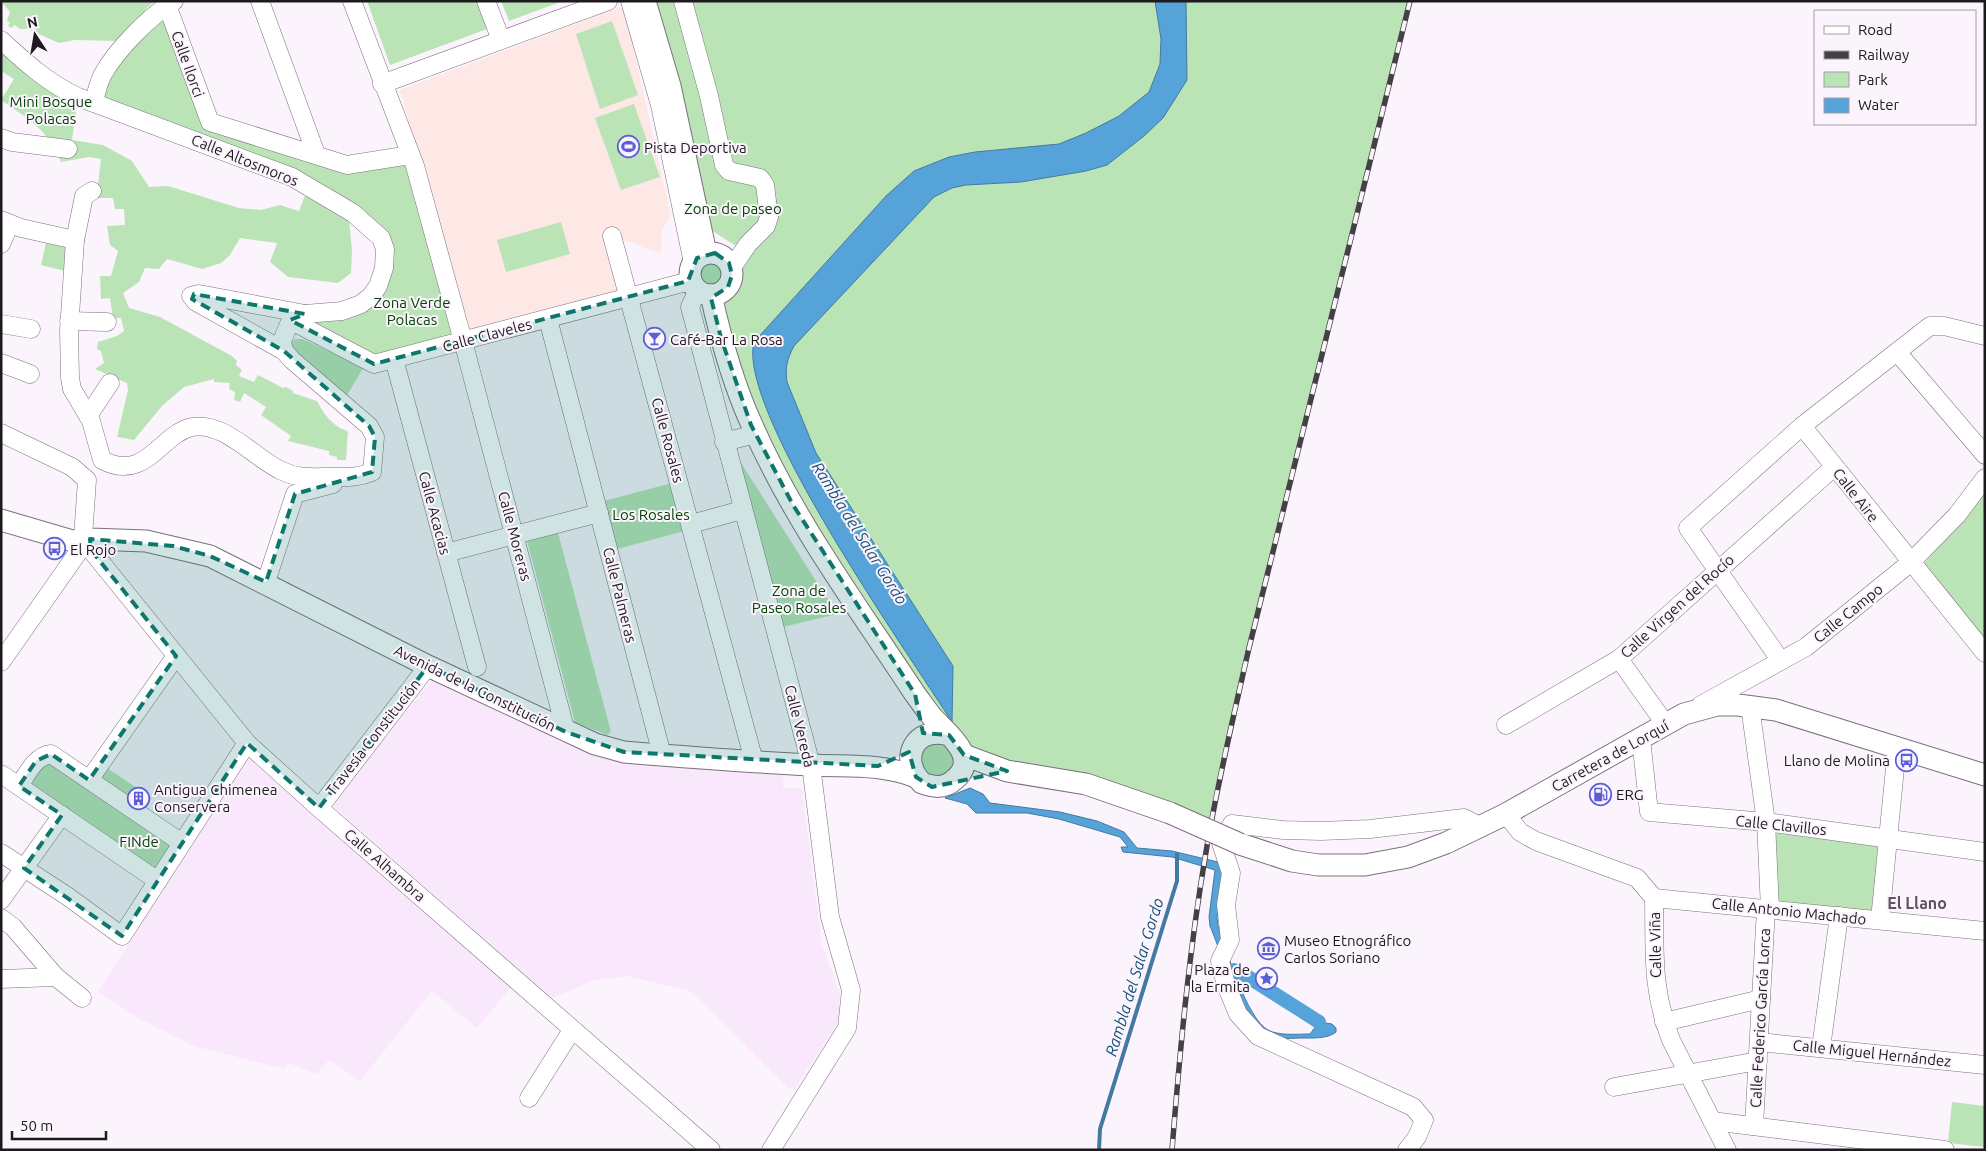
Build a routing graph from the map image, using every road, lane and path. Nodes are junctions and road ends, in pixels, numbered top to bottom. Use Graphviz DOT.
graph roads {
  1 [pos="260,1"];
  2 [pos="352,1"];
  3 [pos="486,1"];
  4 [pos="608,1"];
  5 [pos="630,1"];
  6 [pos="644,1"];
  7 [pos="683,1"];
  8 [pos="170,3"];
  9 [pos="1,40"];
  10 [pos="501,40"];
  11 [pos="382,84"];
  12 [pos="94,103"];
  13 [pos="1,138"];
  14 [pos="68,149"];
  15 [pos="316,154"];
  16 [pos="410,156"];
  17 [pos="92,191"];
  18 [pos="6,222"];
  19 [pos="612,236"];
  20 [pos="75,240"];
  21 [pos="1,244"];
  22 [pos="731,268"];
  23 [pos="699,276"];
  24 [pos="629,297"];
  25 [pos="299,317"];
  26 [pos="548,319"];
  27 [pos="70,321"];
  28 [pos="107,322"];
  29 [pos="1,324"];
  30 [pos="31,329"];
  31 [pos="1985,336"];
  32 [pos="463,341"];
  33 [pos="284,351"];
  34 [pos="1897,352"];
  35 [pos="394,359"];
  36 [pos="1,363"];
  37 [pos="30,374"];
  38 [pos="110,383"];
  39 [pos="88,416"];
  40 [pos="1802,426"];
  41 [pos="1,433"];
  42 [pos="756,434"];
  43 [pos="724,442"];
  44 [pos="1985,455"];
  45 [pos="1834,467"];
  46 [pos="359,478"];
  47 [pos="1985,478"];
  48 [pos="742,510"];
  49 [pos="599,513"];
  50 [pos="1,520"];
  51 [pos="691,524"];
  52 [pos="515,535"];
  53 [pos="84,544"];
  54 [pos="446,553"];
  55 [pos="1910,563"];
  56 [pos="1716,570"];
  57 [pos="266,582"];
  58 [pos="1985,653"];
  59 [pos="176,656"];
  60 [pos="1619,659"];
  61 [pos="1782,661"];
  62 [pos="1,662"];
  63 [pos="428,666"];
  64 [pos="477,667"];
  65 [pos="915,694"];
  66 [pos="1750,706"];
  67 [pos="1684,714"];
  68 [pos="1506,725"];
  69 [pos="1666,725"];
  70 [pos="566,732"];
  71 [pos="949,735"];
  72 [pos="1641,739"];
  73 [pos="247,743"];
  74 [pos="916,745"];
  75 [pos="1897,748"];
  76 [pos="662,755"];
  77 [pos="964,756"];
  78 [pos="754,761"];
  79 [pos="811,765"];
  80 [pos="878,766"];
  81 [pos="1007,771"];
  82 [pos="1,774"];
  83 [pos="1985,775"];
  84 [pos="916,777"];
  85 [pos="956,779"];
  86 [pos="89,780"];
  87 [pos="19,786"];
  88 [pos="319,808"];
  89 [pos="1506,814"];
  90 [pos="62,815"];
  91 [pos="1766,822"];
  92 [pos="1481,827"];
  93 [pos="1888,838"];
  94 [pos="182,843"];
  95 [pos="1,852"];
  96 [pos="1985,852"];
  97 [pos="24,868"];
  98 [pos="158,881"];
  99 [pos="1654,898"];
  100 [pos="1,900"];
  101 [pos="1768,909"];
  102 [pos="1839,916"];
  103 [pos="1,918"];
  104 [pos="1880,920"];
  105 [pos="1985,931"];
  106 [pos="56,978"];
  107 [pos="1,979"];
  108 [pos="82,998"];
  109 [pos="1761,999"];
  110 [pos="1664,1022"];
  111 [pos="572,1030"];
  112 [pos="1759,1042"];
  113 [pos="1821,1048"];
  114 [pos="1758,1061"];
  115 [pos="1985,1065"];
  116 [pos="1689,1075"];
  117 [pos="1614,1087"];
  118 [pos="529,1098"];
  119 [pos="1712,1121"];
  120 [pos="1754,1126"];
  121 [pos="711,1150"];
  122 [pos="771,1150"];
  123 [pos="1407,1150"];
  124 [pos="1727,1150"];
  125 [pos="1945,1150"];
  1 -- 15 [label="street"];
  2 -- 11 [label="street, Calle Moreras"];
  3 -- 10 [label="street"];
  4 -- 10 [label="street"];
  5 -- 23 [label="street"];
  6 -- 23 [label="main road"];
  7 -- 22 [label="street"];
  8 -- 12 [label="street"];
  8 -- 15 [label="street, Calle Ilorci"];
  9 -- 12 [label="street, Calle Altosmoros"];
  10 -- 11 [label="street"];
  11 -- 16 [label="street, Calle Moreras"];
  12 -- 25 [label="street, Calle Altosmoros"];
  13 -- 14 [label="street"];
  15 -- 16 [label="street"];
  16 -- 32 [label="street, Calle Moreras"];
  17 -- 20 [label="street"];
  18 -- 20 [label="street"];
  18 -- 21 [label="street"];
  19 -- 24 [label="street, Calle Rosales"];
  20 -- 27 [label="street"];
  22 -- 23 [label="main road"];
  22 -- 23 [label="main road"];
  23 -- 24 [label="street, Calle Claveles"];
  23 -- 42 [label="main road"];
  23 -- 43 [label="street, Calle Vereda"];
  24 -- 26 [label="street, Calle Claveles"];
  24 -- 51 [label="street, Calle Rosales"];
  25 -- 33 [label="street"];
  25 -- 33 [label="street"];
  25 -- 35 [label="street, Calle Claveles"];
  26 -- 32 [label="street, Calle Claveles"];
  26 -- 49 [label="street, Calle Palmeras"];
  27 -- 28 [label="street"];
  27 -- 39 [label="street"];
  29 -- 30 [label="street"];
  31 -- 34 [label="street"];
  32 -- 35 [label="street, Calle Claveles"];
  32 -- 52 [label="street, Calle Moreras"];
  33 -- 46 [label="street"];
  34 -- 40 [label="street"];
  34 -- 44 [label="street"];
  35 -- 54 [label="street, Calle Acacias"];
  36 -- 37 [label="street"];
  38 -- 39 [label="street"];
  39 -- 46 [label="street"];
  40 -- 45 [label="street, Calle Aire"];
  40 -- 56 [label="street"];
  41 -- 53 [label="street"];
  42 -- 43 [label="street"];
  42 -- 65 [label="main road"];
  43 -- 48 [label="street, Calle Vereda"];
  45 -- 55 [label="street, Calle Aire"];
  45 -- 56 [label="street, Calle Virgen del Rocío"];
  46 -- 57 [label="street"];
  47 -- 55 [label="street, Calle Campo"];
  48 -- 51 [label="street"];
  48 -- 79 [label="street, Calle Vereda"];
  49 -- 52 [label="street"];
  49 -- 76 [label="street, Calle Palmeras"];
  50 -- 53 [label="main road, Avenida de la Constitución"];
  51 -- 78 [label="street, Calle Rosales"];
  52 -- 54 [label="street"];
  52 -- 70 [label="street, Calle Moreras"];
  53 -- 57 [label="main road, Avenida de la Constitución"];
  53 -- 59 [label="street, Calle Alhambra"];
  53 -- 62 [label="street"];
  54 -- 64 [label="street, Calle Acacias"];
  55 -- 58 [label="street, Calle Aire"];
  55 -- 61 [label="street, Calle Campo"];
  56 -- 60 [label="street, Calle Virgen del Rocío"];
  56 -- 61 [label="street"];
  57 -- 63 [label="main road, Avenida de la Constitución"];
  59 -- 73 [label="street, Calle Alhambra"];
  59 -- 86 [label="street"];
  60 -- 68 [label="street, Calle Virgen del Rocío"];
  60 -- 69 [label="street"];
  61 -- 67 [label="street, Calle Campo"];
  63 -- 70 [label="main road, Avenida de la Constitución"];
  63 -- 88 [label="street, Travesía Constitución"];
  65 -- 71 [label="main road"];
  65 -- 74 [label="main road"];
  66 -- 67 [label="main road, Carretera de Lorquí"];
  66 -- 75 [label="main road, Carretera de Lorquí"];
  66 -- 91 [label="street, Calle Federico García Lorca"];
  67 -- 69 [label="main road, Carretera de Lorquí"];
  69 -- 72 [label="main road, Carretera de Lorquí"];
  70 -- 76 [label="main road, Avenida de la Constitución"];
  71 -- 74 [label="main road"];
  71 -- 77 [label="main road"];
  72 -- 89 [label="main road, Carretera de Lorquí"];
  72 -- 91 [label="street, Calle Clavillos"];
  73 -- 88 [label="street, Calle Alhambra"];
  73 -- 94 [label="street"];
  74 -- 80 [label="main road"];
  74 -- 84 [label="main road"];
  75 -- 83 [label="main road, Carretera de Lorquí"];
  75 -- 93 [label="street"];
  76 -- 78 [label="main road, Avenida de la Constitución"];
  77 -- 81 [label="main road"];
  77 -- 85 [label="main road"];
  78 -- 79 [label="main road, Avenida de la Constitución"];
  79 -- 80 [label="main road, Avenida de la Constitución"];
  79 -- 122 [label="street, Calle Vereda"];
  80 -- 84 [label="main road"];
  81 -- 85 [label="main road"];
  81 -- 92 [label="main road, Carretera de Lorquí, bridge"];
  82 -- 87 [label="street"];
  84 -- 85 [label="main road"];
  86 -- 87 [label="street"];
  86 -- 94 [label="street"];
  87 -- 90 [label="street"];
  88 -- 111 [label="street, Calle Alhambra"];
  89 -- 92 [label="main road, Carretera de Lorquí"];
  89 -- 99 [label="street, Calle Viña"];
  90 -- 97 [label="street"];
  90 -- 98 [label="street"];
  91 -- 93 [label="street, Calle Clavillos"];
  91 -- 101 [label="street, Calle Federico García Lorca"];
  92 -- 123 [label="street"];
  93 -- 96 [label="street, Calle Clavillos"];
  93 -- 104 [label="street"];
  94 -- 98 [label="street"];
  95 -- 97 [label="street"];
  97 -- 98 [label="street"];
  97 -- 100 [label="street"];
  99 -- 101 [label="street, Calle Antonio Machado"];
  99 -- 110 [label="street, Calle Viña"];
  101 -- 102 [label="street, Calle Antonio Machado"];
  101 -- 109 [label="street, Calle Federico García Lorca"];
  102 -- 104 [label="street, Calle Antonio Machado"];
  102 -- 113 [label="street"];
  103 -- 106 [label="street"];
  104 -- 105 [label="street, Calle Antonio Machado"];
  106 -- 107 [label="street"];
  106 -- 108 [label="street"];
  109 -- 110 [label="street"];
  109 -- 112 [label="street, Calle Federico García Lorca"];
  110 -- 116 [label="street, Calle Viña"];
  111 -- 118 [label="street"];
  111 -- 121 [label="street, Calle Alhambra"];
  112 -- 113 [label="street, Calle Miguel Hernández"];
  112 -- 114 [label="street, Calle Federico García Lorca"];
  113 -- 115 [label="street, Calle Miguel Hernández"];
  114 -- 116 [label="street"];
  114 -- 120 [label="street, Calle Federico García Lorca"];
  116 -- 117 [label="street"];
  116 -- 119 [label="street, Calle Viña"];
  119 -- 120 [label="street"];
  119 -- 124 [label="street, Calle Viña"];
  120 -- 125 [label="street"];
}
